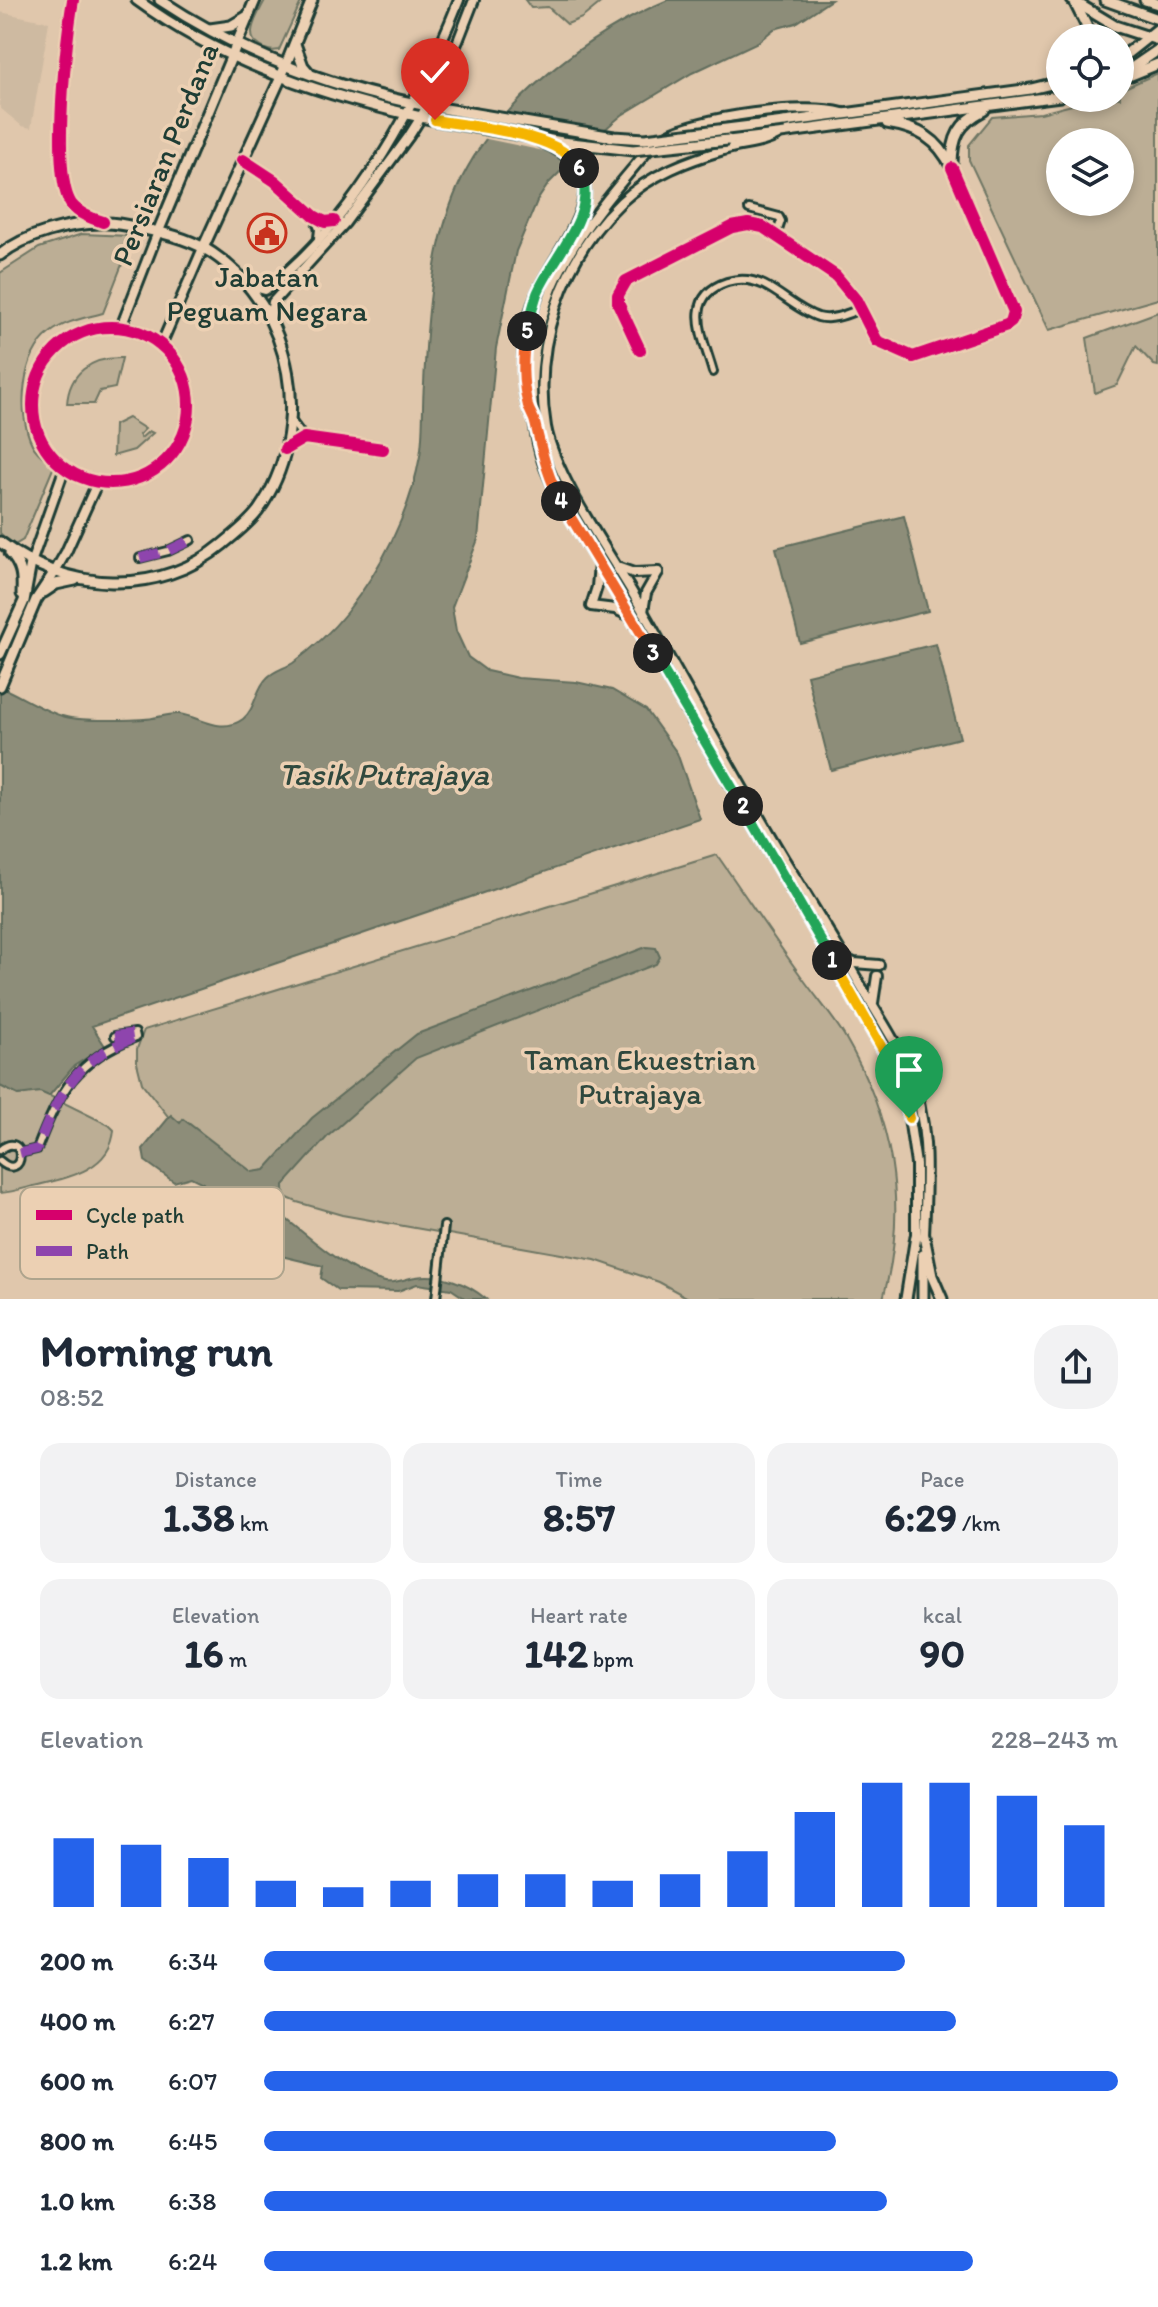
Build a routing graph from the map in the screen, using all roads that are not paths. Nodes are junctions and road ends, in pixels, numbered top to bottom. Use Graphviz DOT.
graph roads {
  1 [pos="73,0"];
  2 [pos="137,0"];
  3 [pos="160,0"];
  4 [pos="255,0"];
  5 [pos="312,0"];
  6 [pos="459,0"];
  7 [pos="474,0"];
  8 [pos="1105,0"];
  9 [pos="1145,0"];
  10 [pos="1073,2"];
  11 [pos="1158,4"];
  12 [pos="249,14"];
  13 [pos="1158,19"];
  14 [pos="1085,24"];
  15 [pos="206,29"];
  16 [pos="1158,29"];
  17 [pos="1154,39"];
  18 [pos="237,44"];
  19 [pos="294,44"];
  20 [pos="214,47"];
  21 [pos="1158,50"];
  22 [pos="1134,51"];
  23 [pos="231,56"];
  24 [pos="1158,64"];
  25 [pos="286,65"];
  26 [pos="1134,66"];
  27 [pos="225,70"];
  28 [pos="309,73"];
  29 [pos="1134,74"];
  30 [pos="281,77"];
  31 [pos="1046,84"];
  32 [pos="304,85"];
  33 [pos="274,92"];
  34 [pos="1046,98"];
  35 [pos="413,103"];
  36 [pos="426,106"];
  37 [pos="990,106"];
  38 [pos="845,114"];
  39 [pos="408,115"];
  40 [pos="421,117"];
  41 [pos="876,121"];
  42 [pos="782,128"];
  43 [pos="530,137"];
  44 [pos="729,144"];
  45 [pos="243,160"];
  46 [pos="952,168"];
  47 [pos="749,209"];
  48 [pos="314,216"];
  49 [pos="334,221"];
  50 [pos="103,222"];
  51 [pos="158,232"];
  52 [pos="776,236"];
  53 [pos="318,238"];
  54 [pos="203,248"];
  55 [pos="0,255"];
  56 [pos="247,285"];
  57 [pos="860,309"];
  58 [pos="270,318"];
  59 [pos="121,327"];
  60 [pos="161,345"];
  61 [pos="640,350"];
  62 [pos="713,372"];
  63 [pos="534,418"];
  64 [pos="290,419"];
  65 [pos="304,438"];
  66 [pos="285,449"];
  67 [pos="383,449"];
  68 [pos="65,467"];
  69 [pos="98,481"];
  70 [pos="191,540"];
  71 [pos="1,543"];
  72 [pos="140,558"];
  73 [pos="31,563"];
  74 [pos="599,564"];
  75 [pos="617,567"];
  76 [pos="54,573"];
  77 [pos="78,579"];
  78 [pos="36,600"];
  79 [pos="643,612"];
  80 [pos="18,613"];
  81 [pos="632,618"];
  82 [pos="0,653"];
  83 [pos="0,686"];
  84 [pos="846,959"];
  85 [pos="879,965"];
  86 [pos="877,976"];
  87 [pos="873,1006"];
  88 [pos="115,1036"];
  89 [pos="0,1150"];
  90 [pos="20,1153"];
  91 [pos="0,1161"];
  92 [pos="8,1167"];
  93 [pos="0,1173"];
  94 [pos="444,1226"];
  95 [pos="920,1236"];
  96 [pos="436,1299"];
  97 [pos="906,1299"];
  98 [pos="923,1299"];
  99 [pos="942,1299"];
  1 -- 50 [label="main road"];
  2 -- 20 [label="main road"];
  3 -- 15 [label="main road"];
  4 -- 12 [label="main road, Persiaran Perdana"];
  5 -- 19 [label="main road"];
  6 -- 35 [label="main road"];
  7 -- 36 [label="main road"];
  8 -- 13 [label="main road"];
  9 -- 11 [label="main road"];
  10 -- 14 [label="main road"];
  10 -- 17 [label="main road"];
  12 -- 15 [label="main road"];
  12 -- 18 [label="main road, Persiaran Perdana"];
  15 -- 18 [label="main road"];
  16 -- 17 [label="main road"];
  17 -- 22 [label="main road"];
  18 -- 23 [label="main road, Persiaran Perdana"];
  18 -- 25 [label="main road"];
  19 -- 25 [label="main road"];
  19 -- 28 [label="main road"];
  20 -- 23 [label="main road"];
  20 -- 27 [label="main road"];
  21 -- 26 [label="main road"];
  23 -- 27 [label="main road, Persiaran Perdana"];
  23 -- 30 [label="main road"];
  24 -- 29 [label="main road"];
  25 -- 28 [label="main road"];
  25 -- 30 [label="main road"];
  27 -- 51 [label="main road, Persiaran Perdana"];
  28 -- 35 [label="main road"];
  30 -- 32 [label="main road"];
  30 -- 33 [label="main road"];
  31 -- 38 [label="main road"];
  32 -- 33 [label="main road"];
  32 -- 39 [label="main road"];
  33 -- 45 [label="main road"];
  34 -- 37 [label="main road"];
  35 -- 36 [label="main road"];
  35 -- 39 [label="main road"];
  36 -- 40 [label="main road"];
  36 -- 42 [label="main road, bridge"];
  37 -- 41 [label="main road"];
  37 -- 46 [label="main road"];
  38 -- 42 [label="main road"];
  38 -- 63 [label="main road"];
  39 -- 40 [label="main road"];
  39 -- 49 [label="main road"];
  40 -- 43 [label="main road, bridge"];
  40 -- 58 [label="main road"];
  41 -- 42 [label="main road"];
  41 -- 46 [label="main road"];
  42 -- 44 [label="main road"];
  43 -- 44 [label="main road, bridge"];
  43 -- 63 [label="main road, bridge"];
  44 -- 75 [label="main road"];
  45 -- 48 [label="street"];
  45 -- 54 [label="main road"];
  46 -- 57 [label="street"];
  47 -- 52 [label="street"];
  48 -- 49 [label="street"];
  48 -- 53 [label="street"];
  49 -- 53 [label="main road"];
  50 -- 51 [label="main road"];
  50 -- 55 [label="main road"];
  51 -- 54 [label="main road"];
  51 -- 59 [label="main road, Persiaran Perdana"];
  52 -- 57 [label="street"];
  52 -- 61 [label="street"];
  53 -- 56 [label="main road"];
  54 -- 56 [label="main road"];
  54 -- 60 [label="main road"];
  56 -- 58 [label="main road"];
  57 -- 62 [label="street"];
  58 -- 64 [label="main road"];
  59 -- 60 [label="main road"];
  59 -- 68 [label="main road"];
  60 -- 69 [label="main road"];
  63 -- 74 [label="main road"];
  64 -- 65 [label="street"];
  64 -- 66 [label="main road"];
  65 -- 66 [label="street"];
  65 -- 67 [label="street"];
  66 -- 77 [label="main road"];
  68 -- 69 [label="main road"];
  68 -- 73 [label="main road"];
  69 -- 76 [label="main road"];
  70 -- 72 [label="street"];
  71 -- 73 [label="main road"];
  71 -- 80 [label="main road"];
  73 -- 76 [label="main road"];
  73 -- 80 [label="main road"];
  74 -- 81 [label="main road"];
  74 -- 81 [label="main road"];
  75 -- 79 [label="main road"];
  75 -- 79 [label="main road"];
  76 -- 77 [label="main road"];
  76 -- 78 [label="main road"];
  77 -- 78 [label="main road"];
  78 -- 83 [label="main road"];
  79 -- 84 [label="main road"];
  80 -- 82 [label="main road"];
  81 -- 95 [label="main road"];
  84 -- 85 [label="main road"];
  84 -- 87 [label="main road"];
  86 -- 87 [label="main road"];
  87 -- 95 [label="main road"];
  88 -- 90 [label="street"];
  89 -- 90 [label="street"];
  90 -- 92 [label="street"];
  91 -- 92 [label="street"];
  92 -- 93 [label="street"];
  94 -- 96 [label="street"];
  95 -- 97 [label="main road"];
  95 -- 98 [label="main road"];
  95 -- 99 [label="main road"];
}
